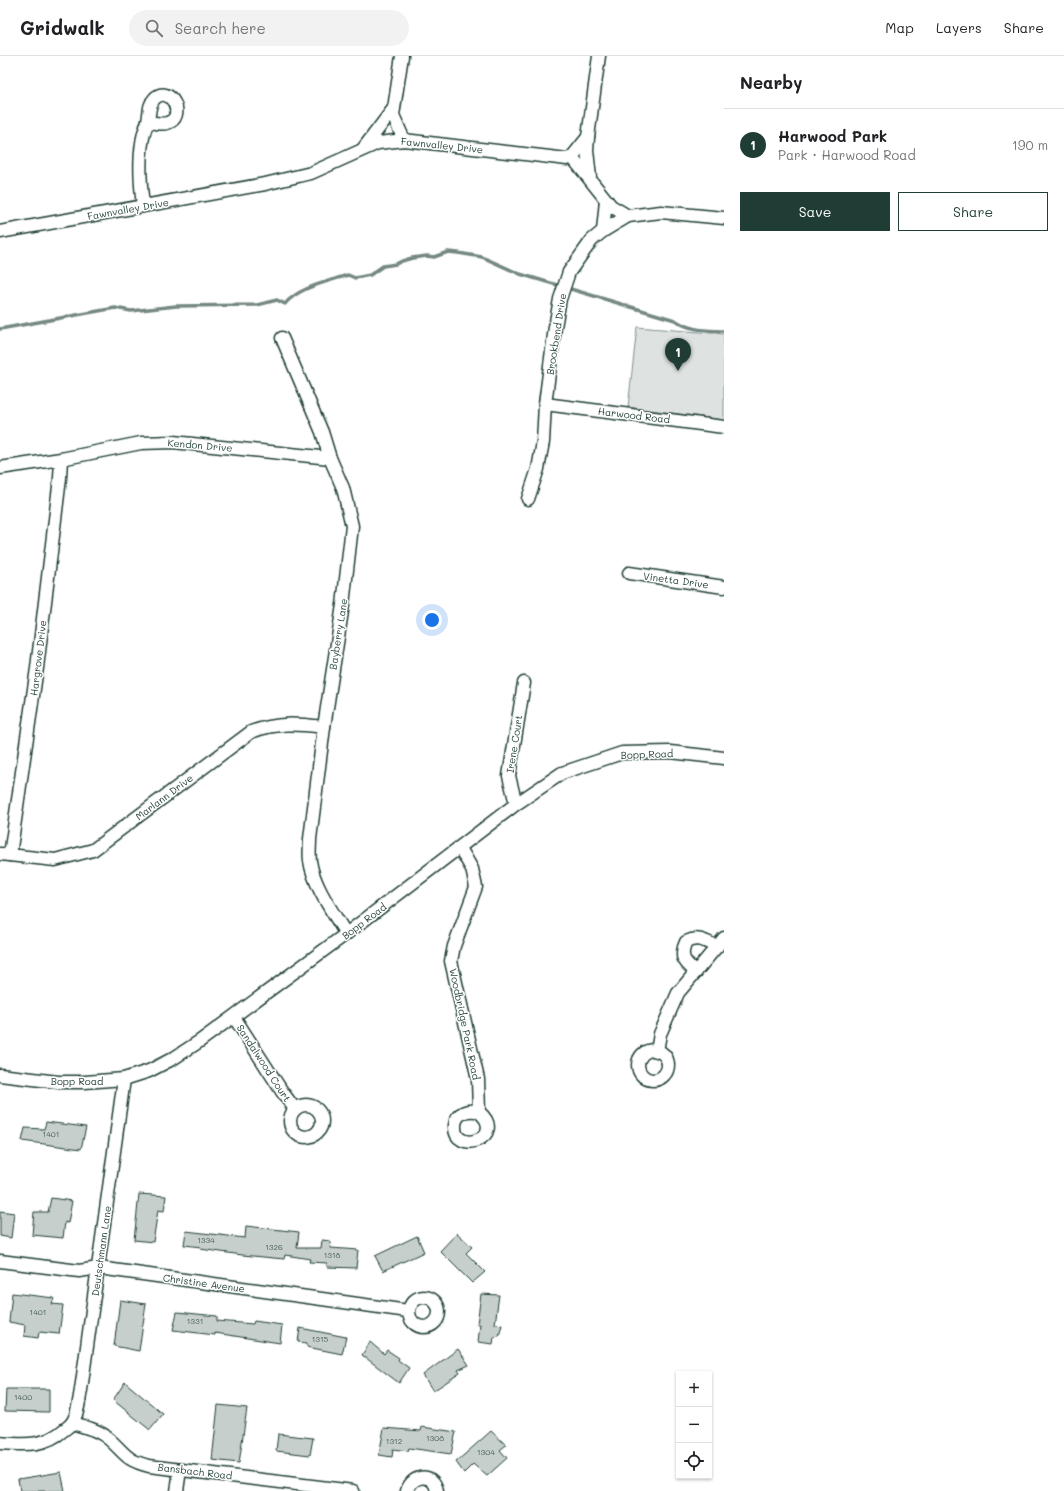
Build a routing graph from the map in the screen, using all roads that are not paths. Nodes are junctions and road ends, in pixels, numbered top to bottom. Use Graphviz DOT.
graph roads {
  1 [pos="402,56"];
  2 [pos="599,56"];
  3 [pos="394,108"];
  4 [pos="148,122"];
  5 [pos="588,137"];
  6 [pos="404,140"];
  7 [pos="362,150"];
  8 [pos="572,157"];
  9 [pos="590,178"];
  10 [pos="606,200"];
  11 [pos="143,206"];
  12 [pos="628,216"];
  13 [pos="724,218"];
  14 [pos="603,231"];
  15 [pos="0,232"];
  16 [pos="282,338"];
  17 [pos="545,404"];
  18 [pos="724,427"];
  19 [pos="330,458"];
  20 [pos="60,459"];
  21 [pos="0,468"];
  22 [pos="528,500"];
  23 [pos="629,573"];
  24 [pos="724,586"];
  25 [pos="524,683"];
  26 [pos="324,726"];
  27 [pos="724,758"];
  28 [pos="516,804"];
  29 [pos="460,848"];
  30 [pos="5,855"];
  31 [pos="346,934"];
  32 [pos="720,943"];
  33 [pos="696,972"];
  34 [pos="234,1016"];
  35 [pos="657,1051"];
  36 [pos="0,1075"];
  37 [pos="124,1079"];
  38 [pos="295,1109"];
  39 [pos="478,1112"];
  40 [pos="0,1261"];
  41 [pos="99,1268"];
  42 [pos="408,1311"];
  43 [pos="72,1423"];
  44 [pos="0,1443"];
  45 [pos="180,1470"];
  46 [pos="177,1491"];
  47 [pos="353,1491"];
  48 [pos="407,1491"];
  49 [pos="437,1491"];
  1 -- 3 [label="street"];
  2 -- 5 [label="street"];
  3 -- 6 [label="street"];
  3 -- 7 [label="street"];
  4 -- 11 [label="street"];
  5 -- 8 [label="street"];
  5 -- 9 [label="street"];
  6 -- 7 [label="street, Fawnvalley Drive"];
  6 -- 8 [label="street, Fawnvalley Drive"];
  7 -- 11 [label="street, Fawnvalley Drive"];
  8 -- 9 [label="street"];
  9 -- 10 [label="street"];
  10 -- 12 [label="street"];
  10 -- 14 [label="street"];
  11 -- 15 [label="street, Fawnvalley Drive"];
  12 -- 13 [label="street"];
  12 -- 14 [label="street, Brookbend Drive"];
  14 -- 17 [label="street, Brookbend Drive"];
  16 -- 19 [label="street, Bayberry Lane"];
  17 -- 18 [label="street, Harwood Road"];
  17 -- 22 [label="street, Brookbend Drive"];
  19 -- 20 [label="street, Kendon Drive"];
  19 -- 26 [label="street, Bayberry Lane"];
  20 -- 21 [label="street, Kendon Drive"];
  20 -- 30 [label="street, Hargrove Drive"];
  23 -- 24 [label="street, Vinetta Drive"];
  25 -- 28 [label="street, Irene Court"];
  26 -- 30 [label="street, Marlann Drive"];
  26 -- 31 [label="street, Bayberry Lane"];
  27 -- 28 [label="street, Bopp Road"];
  28 -- 29 [label="street, Bopp Road"];
  29 -- 31 [label="street, Bopp Road"];
  29 -- 39 [label="street, Woodbridge Park Road"];
  31 -- 34 [label="street, Bopp Road"];
  32 -- 33 [label="street"];
  32 -- 33 [label="street"];
  33 -- 35 [label="street"];
  34 -- 37 [label="street, Bopp Road"];
  34 -- 38 [label="street, Sandalwood Court"];
  36 -- 37 [label="street, Bopp Road"];
  37 -- 41 [label="street, Deutschmann Lane"];
  40 -- 41 [label="street, Christine Avenue"];
  41 -- 42 [label="street, Christine Avenue"];
  41 -- 43 [label="street, Deutschmann Lane"];
  43 -- 44 [label="street"];
  43 -- 45 [label="street, Bansbach Road"];
  45 -- 46 [label="street"];
  45 -- 47 [label="street, Bansbach Road"];
  48 -- 49 [label="street"];
}
